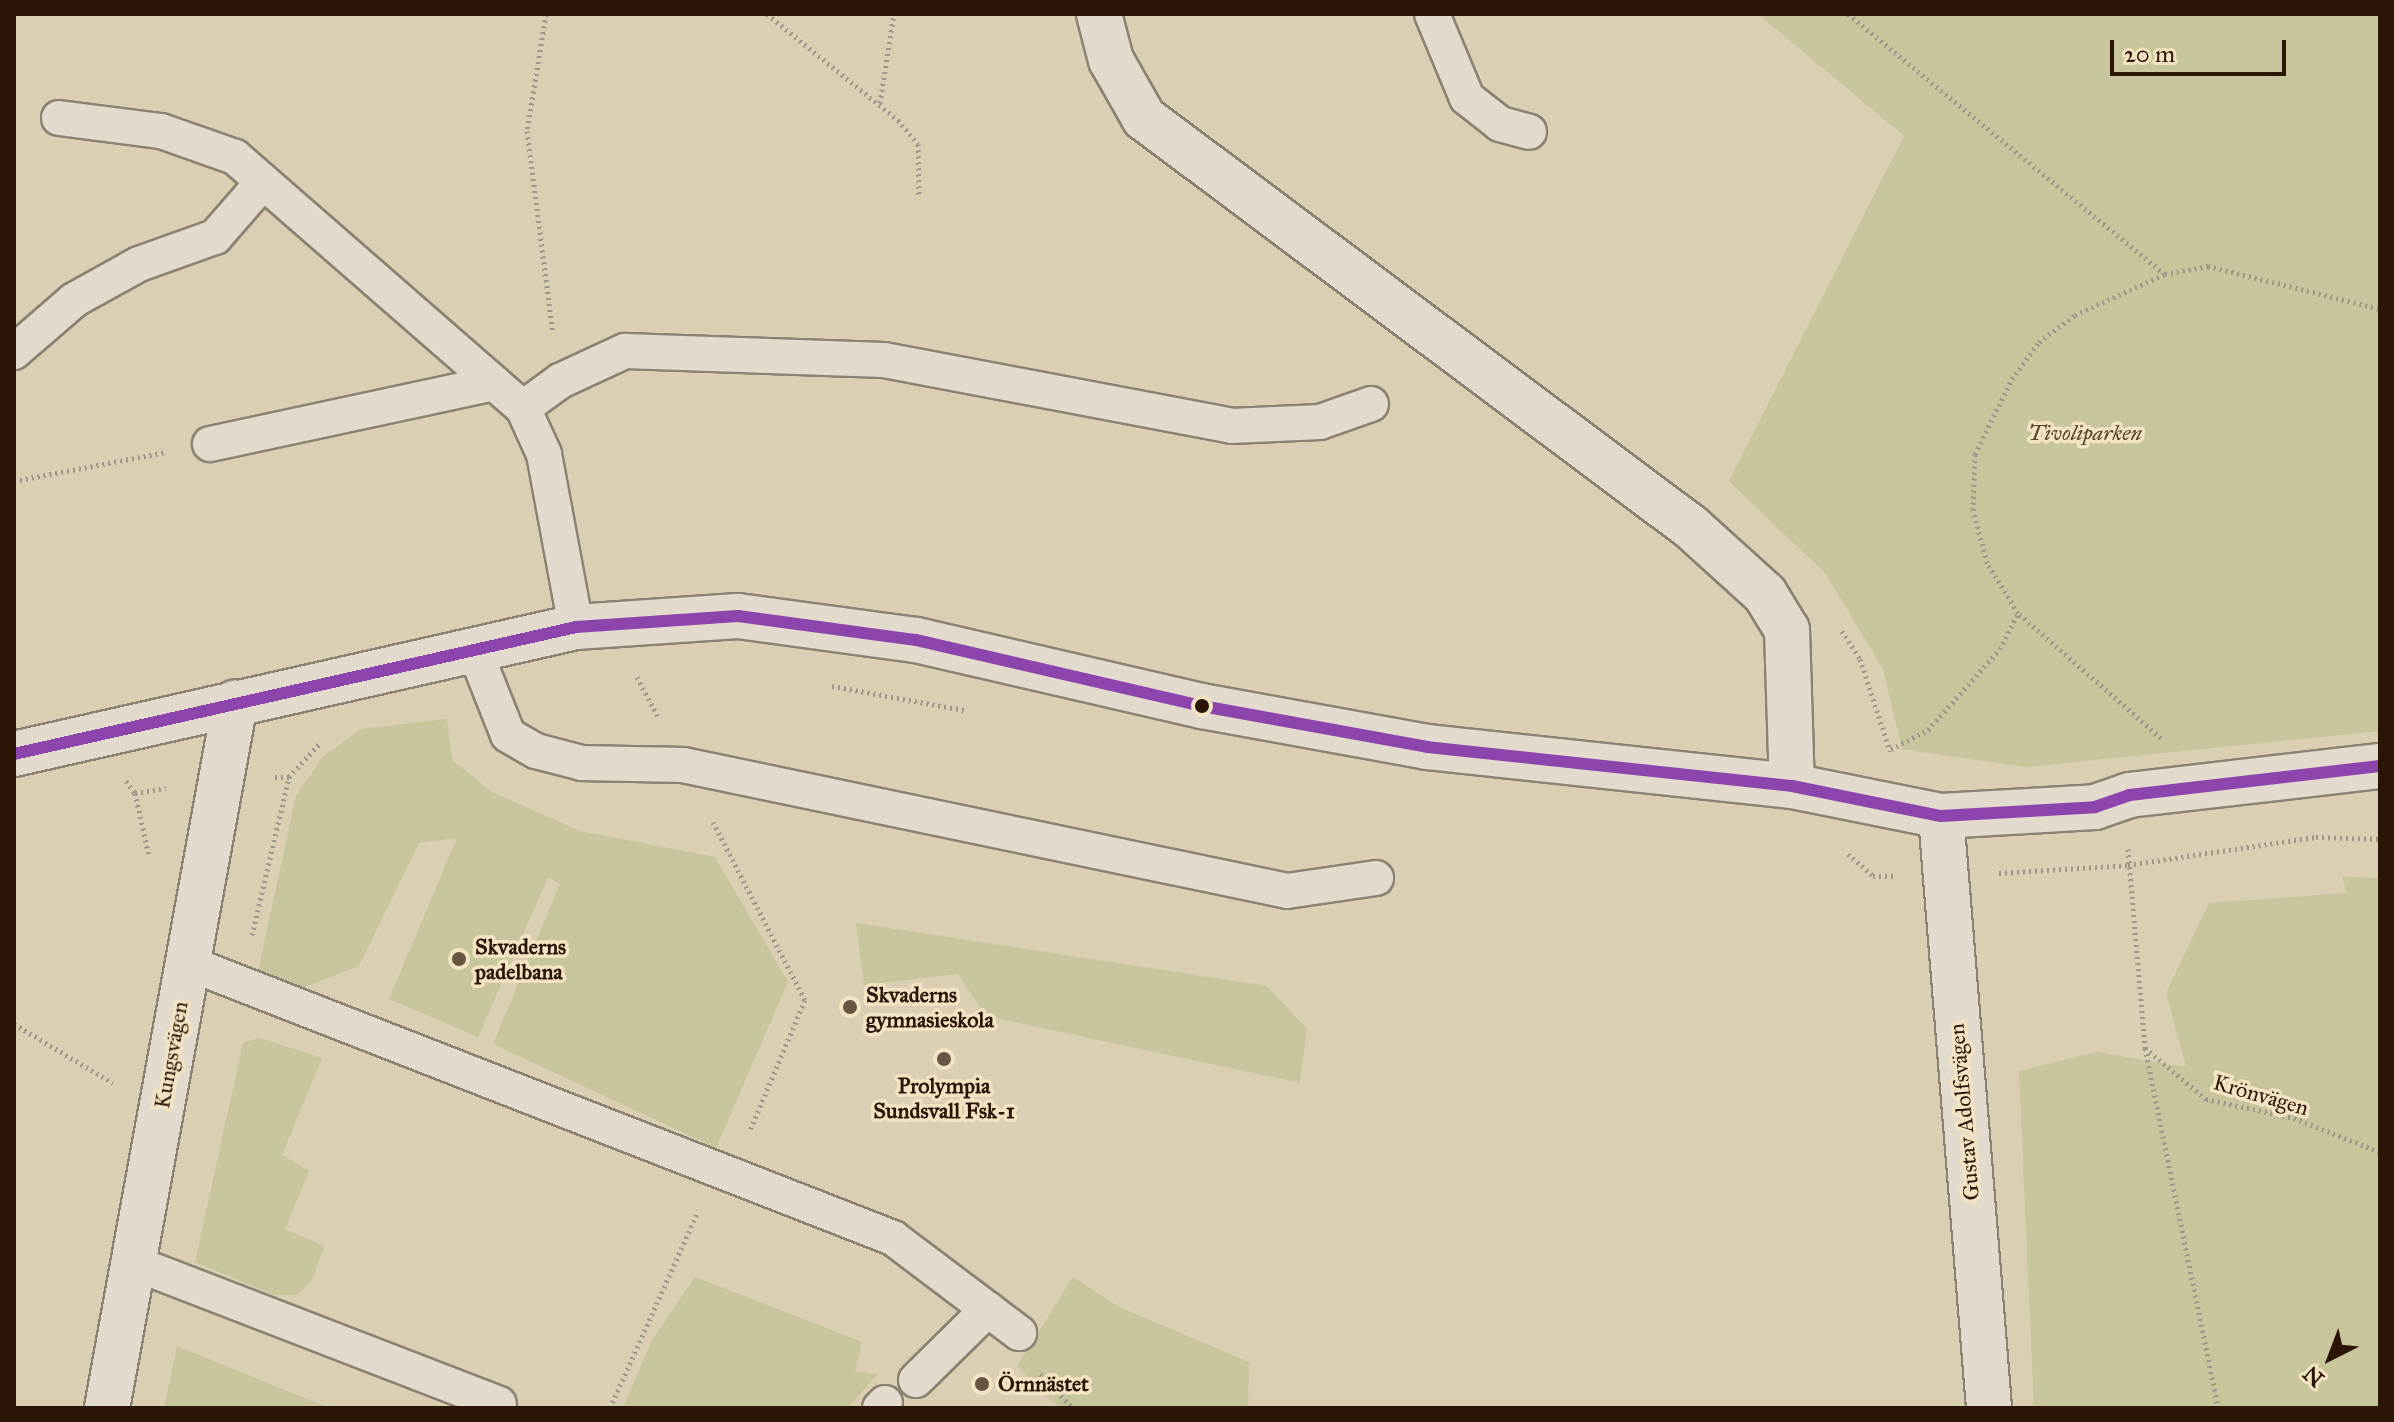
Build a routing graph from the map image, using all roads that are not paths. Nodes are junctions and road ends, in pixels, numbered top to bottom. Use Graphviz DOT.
graph roads {
  1 [pos="1099,14"];
  2 [pos="1432,14"];
  3 [pos="59,118"];
  4 [pos="1529,132"];
  5 [pos="263,182"];
  6 [pos="14,352"];
  7 [pos="494,383"];
  8 [pos="1371,404"];
  9 [pos="523,408"];
  10 [pos="210,444"];
  11 [pos="576,627"];
  12 [pos="474,649"];
  13 [pos="235,703"];
  14 [pos="14,754"];
  15 [pos="2380,766"];
  16 [pos="1792,786"];
  17 [pos="1941,816"];
  18 [pos="1376,878"];
  19 [pos="188,963"];
  20 [pos="134,1263"];
  21 [pos="988,1309"];
  22 [pos="1019,1333"];
  23 [pos="916,1380"];
  24 [pos="499,1407"];
  25 [pos="107,1408"];
  26 [pos="1989,1408"];
  1 -- 16 [label="street"];
  2 -- 4 [label="lane"];
  3 -- 5 [label="lane"];
  5 -- 6 [label="lane"];
  5 -- 7 [label="lane"];
  7 -- 9 [label="lane"];
  7 -- 10 [label="lane"];
  8 -- 9 [label="lane"];
  9 -- 11 [label="lane"];
  11 -- 12 [label="street"];
  11 -- 16 [label="street"];
  12 -- 13 [label="street"];
  12 -- 18 [label="lane"];
  13 -- 14 [label="street"];
  13 -- 19 [label="street, Kungsvägen"];
  15 -- 17 [label="street"];
  16 -- 17 [label="street"];
  17 -- 26 [label="street, Gustav Adolfsvägen"];
  19 -- 20 [label="street, Kungsvägen"];
  19 -- 21 [label="lane"];
  20 -- 24 [label="lane"];
  20 -- 25 [label="street, Kungsvägen"];
  21 -- 22 [label="lane"];
  21 -- 23 [label="lane"];
}
